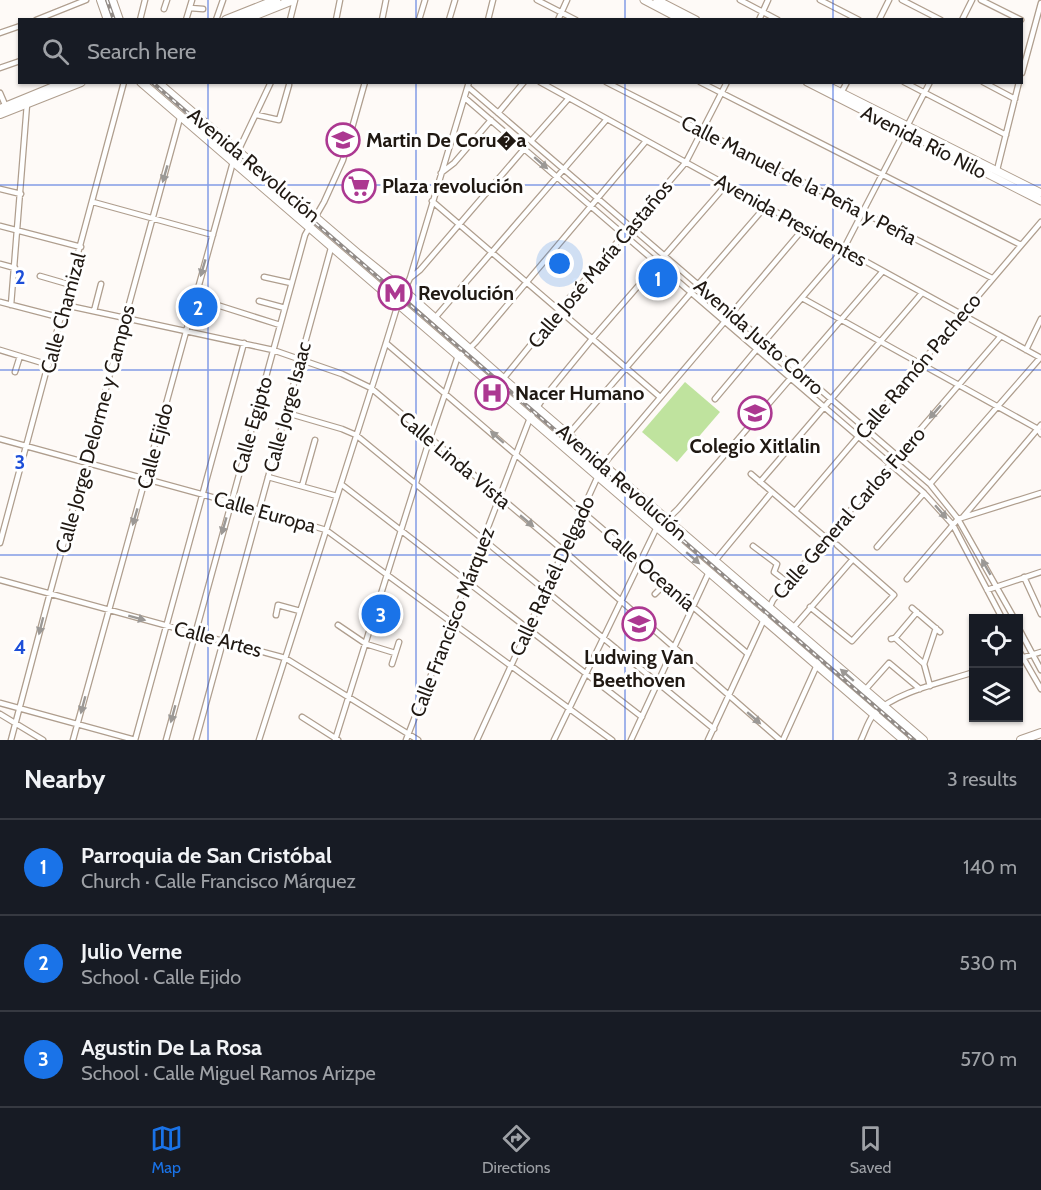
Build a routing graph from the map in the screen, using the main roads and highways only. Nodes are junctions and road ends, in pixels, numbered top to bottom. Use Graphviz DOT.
graph roads {
  1 [pos="101,0"];
  2 [pos="112,0"];
  3 [pos="276,0"];
  4 [pos="294,0"];
  5 [pos="644,0"];
  6 [pos="657,0"];
  7 [pos="668,2"];
  8 [pos="256,10"];
  9 [pos="107,18"];
  10 [pos="118,18"];
  11 [pos="232,18"];
  12 [pos="678,18"];
  13 [pos="693,18"];
  14 [pos="61,84"];
  15 [pos="76,84"];
  16 [pos="143,84"];
  17 [pos="159,84"];
  18 [pos="811,84"];
  19 [pos="824,84"];
  20 [pos="5,108"];
  21 [pos="0,114"];
  22 [pos="906,129"];
  23 [pos="1041,193"];
  24 [pos="1041,201"];
  25 [pos="1041,733"];
  26 [pos="904,740"];
  27 [pos="923,740"];
  28 [pos="1021,740"];
  1 -- 9 [label="main road"];
  2 -- 10 [label="main road"];
  3 -- 8 [label="main road"];
  4 -- 8 [label="main road"];
  5 -- 12 [label="main road"];
  6 -- 7 [label="main road"];
  7 -- 13 [label="main road"];
  8 -- 11 [label="main road"];
  14 -- 20 [label="main road"];
  15 -- 20 [label="main road"];
  16 -- 26 [label="main road, Avenida Revolución, one-way"];
  27 -- 17 [label="main road, Avenida Revolución, one-way"];
  18 -- 22 [label="main road, Avenida Río Nilo"];
  19 -- 22 [label="main road, Avenida Río Nilo"];
  20 -- 21 [label="main road"];
  22 -- 23 [label="main road, Avenida Río Nilo"];
  22 -- 24 [label="main road, Avenida Río Nilo"];
  25 -- 28 [label="main road"];
}
